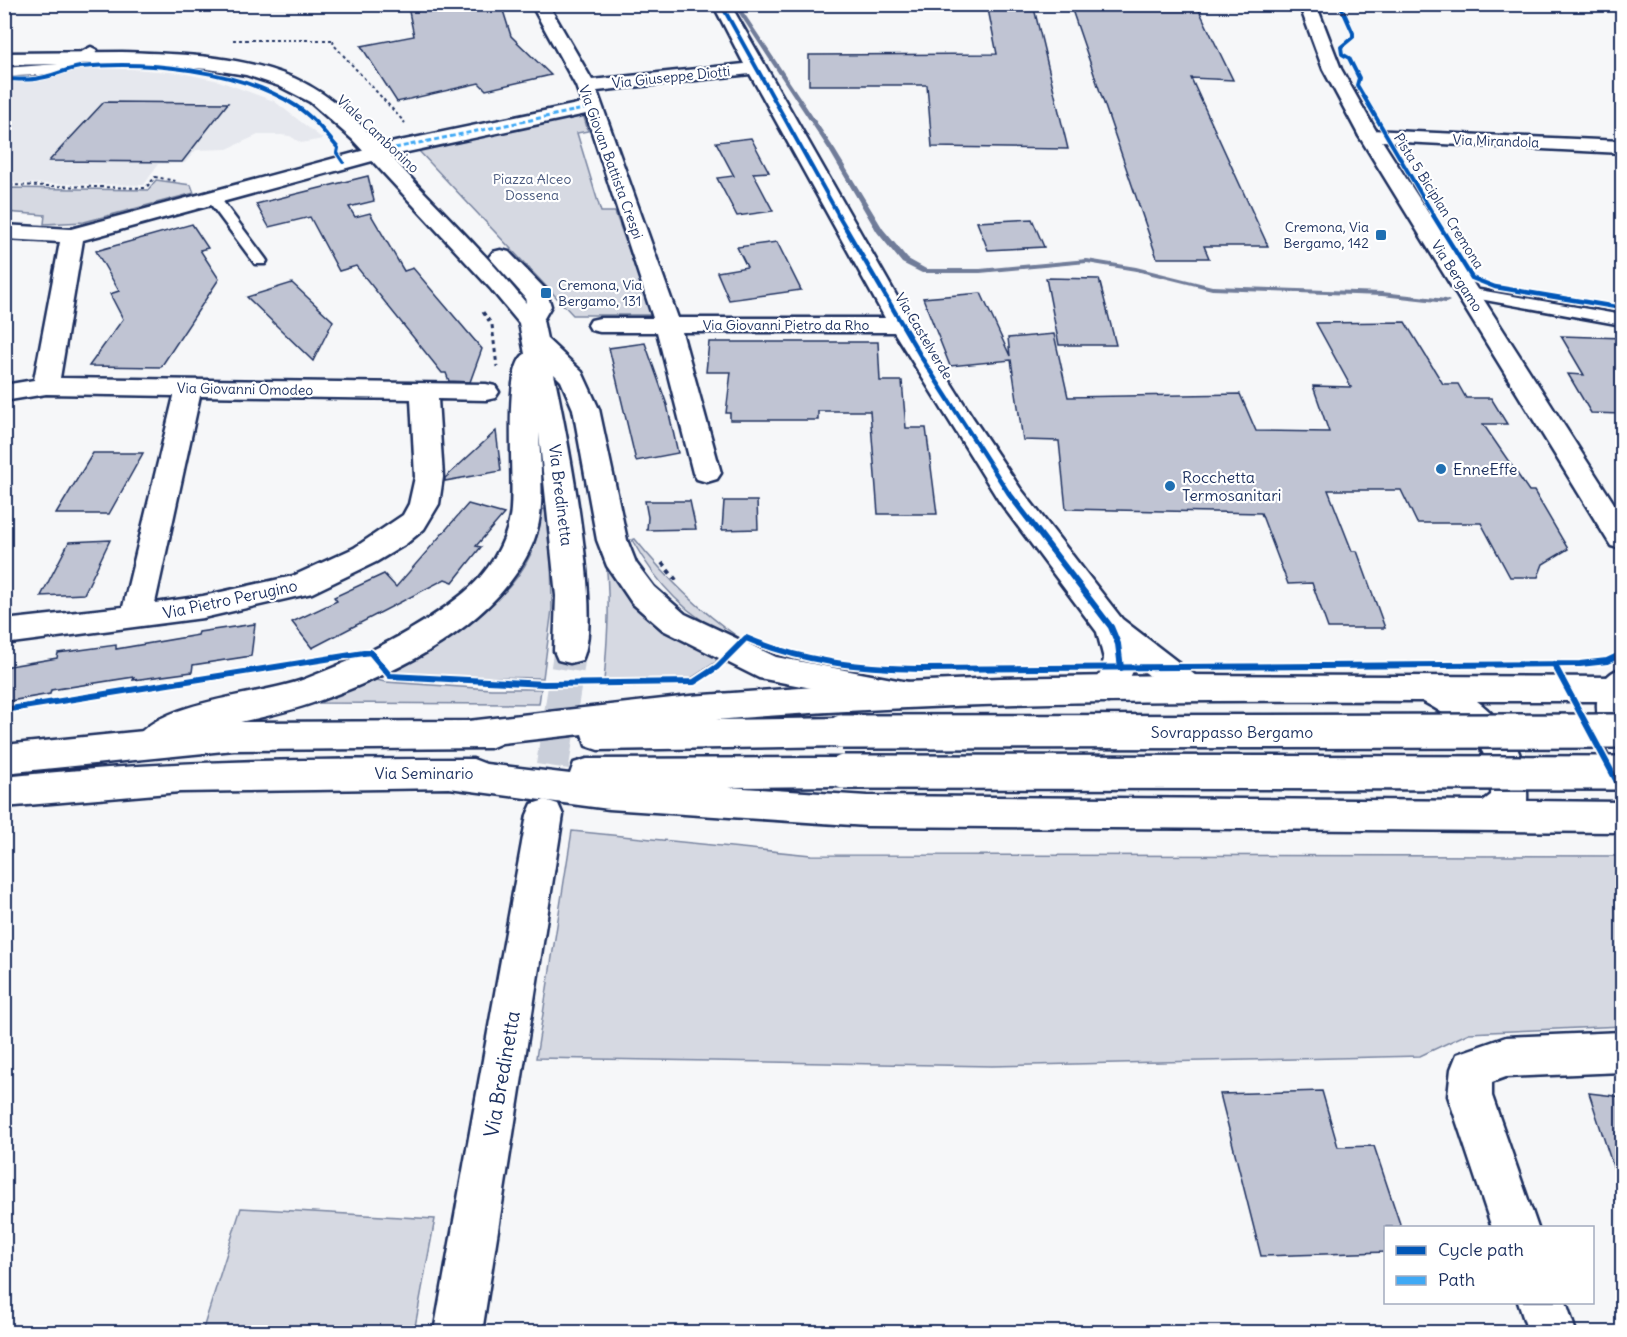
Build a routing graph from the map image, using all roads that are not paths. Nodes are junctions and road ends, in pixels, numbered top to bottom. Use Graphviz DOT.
graph roads {
  1 [pos="539,4"];
  2 [pos="721,4"];
  3 [pos="1306,4"];
  4 [pos="4,50"];
  5 [pos="87,55"];
  6 [pos="4,59"];
  7 [pos="755,68"];
  8 [pos="4,72"];
  9 [pos="586,86"];
  10 [pos="593,107"];
  11 [pos="1369,136"];
  12 [pos="1623,147"];
  13 [pos="385,151"];
  14 [pos="206,199"];
  15 [pos="468,222"];
  16 [pos="4,232"];
  17 [pos="72,236"];
  18 [pos="484,239"];
  19 [pos="260,261"];
  20 [pos="1467,293"];
  21 [pos="1623,320"];
  22 [pos="600,325"];
  23 [pos="669,325"];
  24 [pos="903,325"];
  25 [pos="534,331"];
  26 [pos="492,381"];
  27 [pos="46,386"];
  28 [pos="189,388"];
  29 [pos="424,391"];
  30 [pos="4,393"];
  31 [pos="707,473"];
  32 [pos="1623,539"];
  33 [pos="136,617"];
  34 [pos="1111,627"];
  35 [pos="4,632"];
  36 [pos="570,651"];
  37 [pos="1620,685"];
  38 [pos="1188,688"];
  39 [pos="1428,688"];
  40 [pos="1108,689"];
  41 [pos="912,694"];
  42 [pos="1623,731"];
  43 [pos="469,734"];
  44 [pos="149,744"];
  45 [pos="1623,745"];
  46 [pos="4,759"];
  47 [pos="1623,773"];
  48 [pos="452,774"];
  49 [pos="4,792"];
  50 [pos="545,815"];
  51 [pos="1488,816"];
  52 [pos="1623,817"];
  53 [pos="1623,1053"];
  54 [pos="1515,1226"];
  55 [pos="1543,1304"];
  56 [pos="458,1332"];
  57 [pos="1552,1332"];
  1 -- 9 [label="main road, Via Giovan Battista Crespi"];
  2 -- 7 [label="main road, Via Castelverde"];
  3 -- 11 [label="main road, Via Bergamo"];
  4 -- 5 [label="main road, Viale Cambonino"];
  5 -- 6 [label="main road, Viale Cambonino"];
  5 -- 8 [label="lane"];
  5 -- 13 [label="main road, Viale Cambonino"];
  7 -- 9 [label="main road, Via Giuseppe Diotti"];
  7 -- 24 [label="main road, Via Castelverde"];
  9 -- 10 [label="main road, Via Giovan Battista Crespi"];
  10 -- 13 [label="main road"];
  10 -- 23 [label="main road, Via Giovan Battista Crespi"];
  11 -- 12 [label="main road, Via Mirandola"];
  11 -- 20 [label="main road, Via Bergamo"];
  13 -- 14 [label="main road"];
  13 -- 15 [label="main road, Viale Cambonino"];
  13 -- 25 [label="main road, Viale Cambonino"];
  14 -- 17 [label="main road"];
  14 -- 19 [label="lane"];
  16 -- 17 [label="main road"];
  17 -- 27 [label="main road"];
  18 -- 25 [label="main road"];
  20 -- 21 [label="lane"];
  20 -- 32 [label="main road, Via Bergamo"];
  22 -- 23 [label="main road, Via Giovanni Pietro da Rho"];
  23 -- 24 [label="main road, Via Giovanni Pietro da Rho"];
  23 -- 31 [label="main road"];
  24 -- 34 [label="main road, Via Castelverde"];
  25 -- 36 [label="main road, Via Bredinetta"];
  25 -- 41 [label="main road, Viale Cambonino"];
  25 -- 44 [label="main road"];
  26 -- 29 [label="main road, Via Giovanni Omodeo"];
  27 -- 28 [label="main road, Via Giovanni Omodeo"];
  27 -- 30 [label="main road, Via Giovanni Omodeo"];
  28 -- 29 [label="main road, Via Giovanni Omodeo"];
  28 -- 33 [label="main road"];
  29 -- 33 [label="main road, Via Pietro Perugino"];
  33 -- 35 [label="main road, Via Pietro Perugino"];
  34 -- 38 [label="main road, Via Castelverde"];
  34 -- 40 [label="main road, Via Castelverde"];
  37 -- 39 [label="main road"];
  37 -- 45 [label="main road"];
  38 -- 39 [label="main road"];
  38 -- 40 [label="main road"];
  39 -- 51 [label="main road"];
  40 -- 41 [label="main road"];
  41 -- 43 [label="main road"];
  42 -- 43 [label="main road, Sovrappasso Bergamo, bridge"];
  43 -- 44 [label="main road"];
  44 -- 46 [label="main road"];
  47 -- 48 [label="main road, Via Seminario, bridge"];
  48 -- 49 [label="main road, Via Seminario"];
  48 -- 51 [label="main road"];
  50 -- 56 [label="main road, Via Bredinetta"];
  51 -- 52 [label="main road"];
  53 -- 54 [label="main road"];
  55 -- 57 [label="main road"];
}
